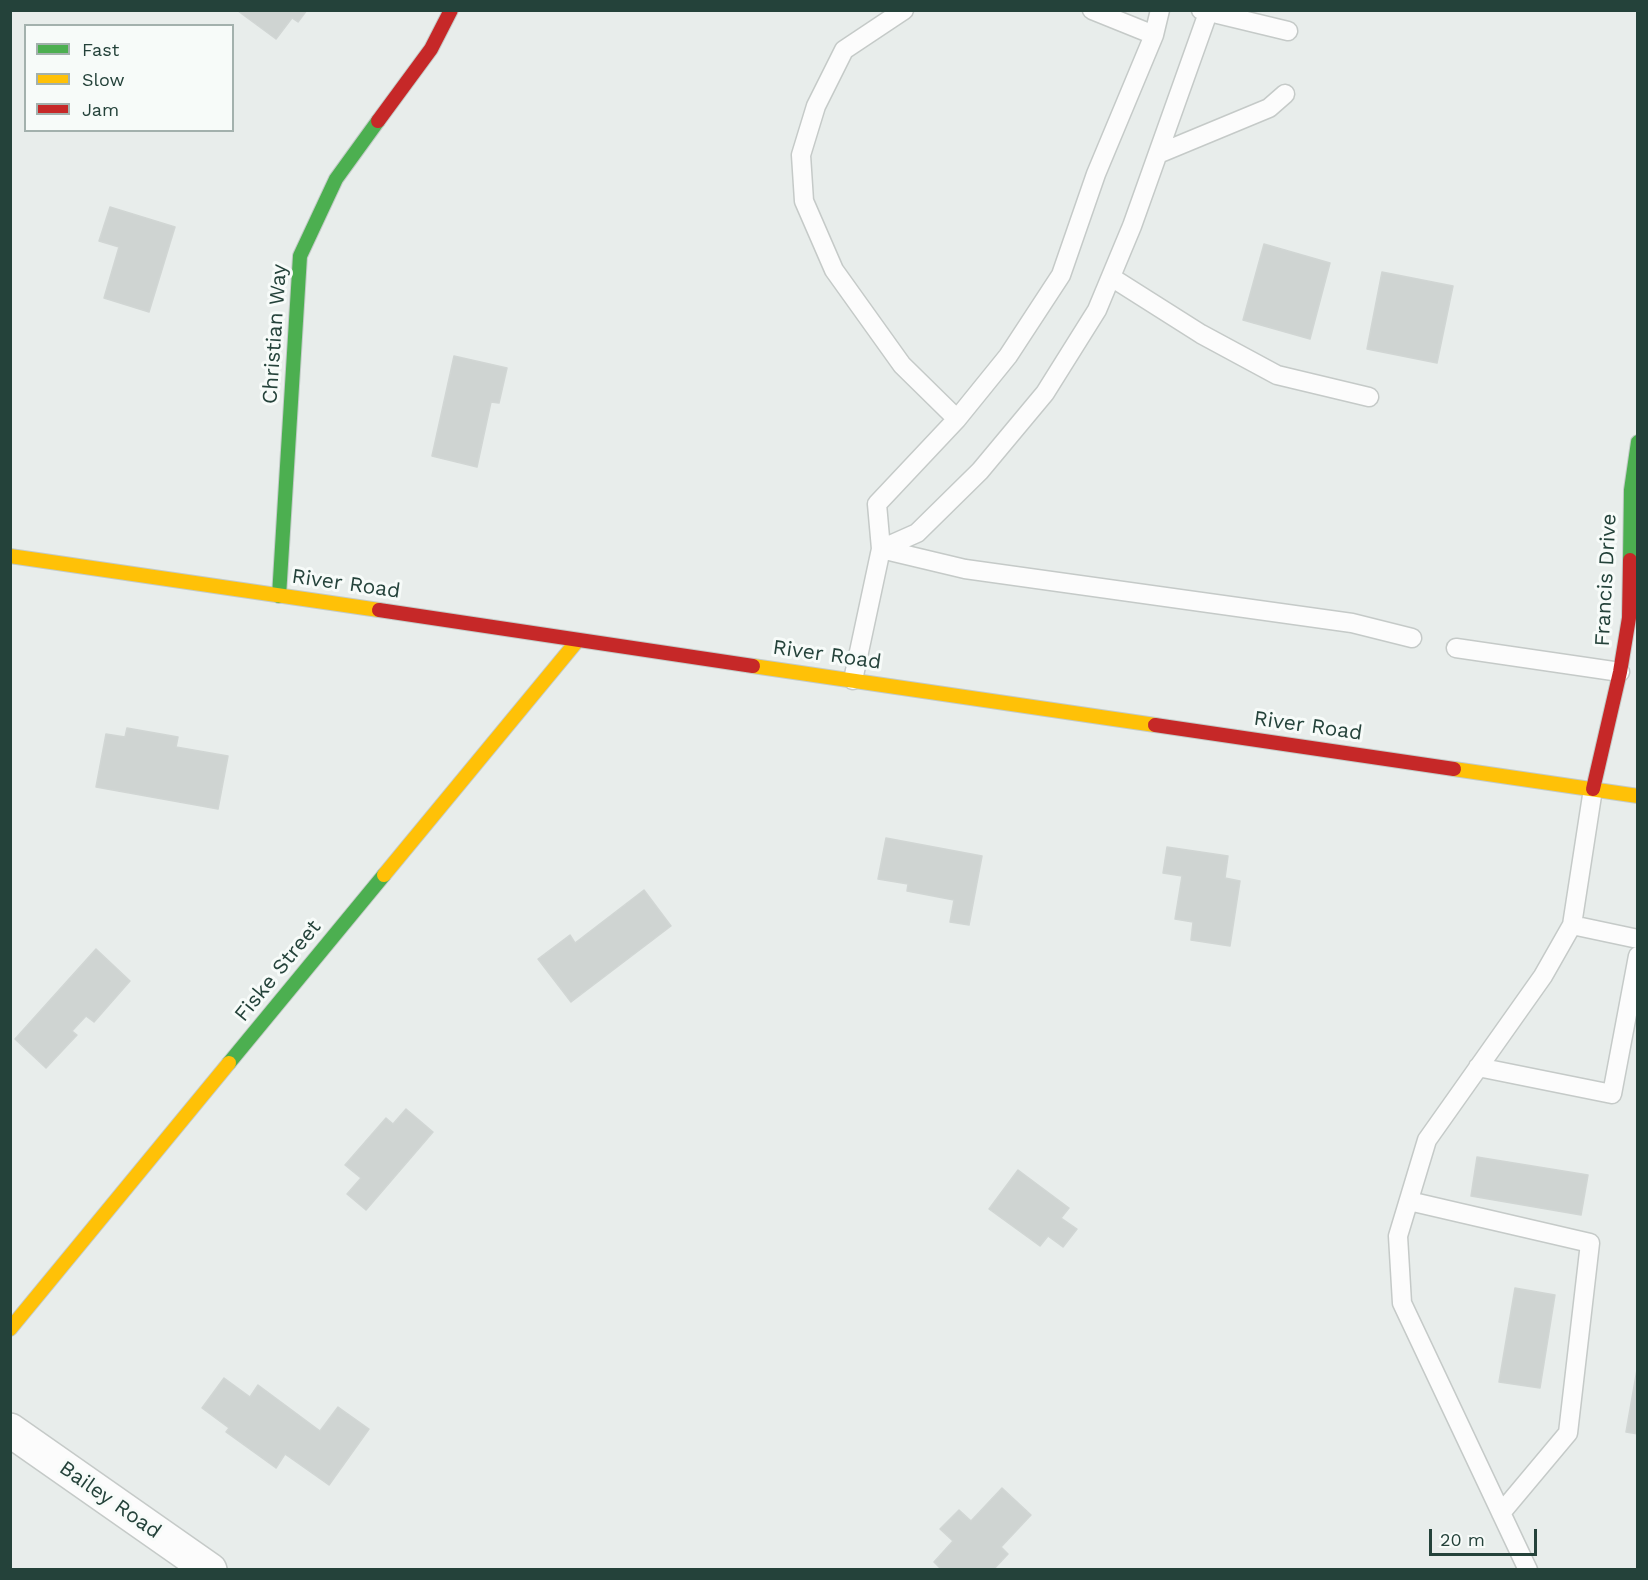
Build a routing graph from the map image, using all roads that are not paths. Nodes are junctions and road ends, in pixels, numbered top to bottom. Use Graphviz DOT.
graph roads {
  1 [pos="451,10"];
  2 [pos="904,10"];
  3 [pos="1092,10"];
  4 [pos="1160,10"];
  5 [pos="1206,12"];
  6 [pos="1288,31"];
  7 [pos="1154,34"];
  8 [pos="1285,94"];
  9 [pos="1158,154"];
  10 [pos="1111,277"];
  11 [pos="1369,397"];
  12 [pos="957,419"];
  13 [pos="1638,442"];
  14 [pos="1634,490"];
  15 [pos="881,549"];
  16 [pos="10,556"];
  17 [pos="279,596"];
  18 [pos="1412,638"];
  19 [pos="578,640"];
  20 [pos="1456,648"];
  21 [pos="1620,672"];
  22 [pos="853,680"];
  23 [pos="1593,789"];
  24 [pos="1638,796"];
  25 [pos="1572,925"];
  26 [pos="1638,939"];
  27 [pos="1638,956"];
  28 [pos="1478,1068"];
  29 [pos="1409,1201"];
  30 [pos="10,1329"];
  31 [pos="10,1430"];
  32 [pos="1501,1513"];
  33 [pos="210,1569"];
  34 [pos="1528,1569"];
  1 -- 17 [label="street, Christian Way"];
  2 -- 12 [label="lane"];
  3 -- 7 [label="lane"];
  4 -- 7 [label="lane"];
  5 -- 6 [label="lane"];
  5 -- 9 [label="lane"];
  7 -- 12 [label="lane"];
  8 -- 9 [label="lane"];
  9 -- 10 [label="lane"];
  10 -- 11 [label="lane"];
  10 -- 15 [label="lane"];
  12 -- 15 [label="lane"];
  13 -- 14 [label="street, Francis Drive"];
  14 -- 21 [label="street, Francis Drive"];
  15 -- 18 [label="lane"];
  15 -- 22 [label="lane"];
  16 -- 17 [label="street, River Road"];
  17 -- 19 [label="street, River Road"];
  19 -- 22 [label="street, River Road"];
  19 -- 30 [label="street, Fiske Street"];
  20 -- 21 [label="lane"];
  21 -- 23 [label="street, Francis Drive"];
  22 -- 23 [label="street, River Road"];
  23 -- 24 [label="street, River Road"];
  23 -- 25 [label="lane"];
  25 -- 26 [label="lane"];
  25 -- 28 [label="lane"];
  27 -- 28 [label="lane"];
  28 -- 29 [label="lane"];
  29 -- 32 [label="lane"];
  29 -- 32 [label="lane"];
  31 -- 33 [label="street, Bailey Road"];
  32 -- 34 [label="lane"];
}
